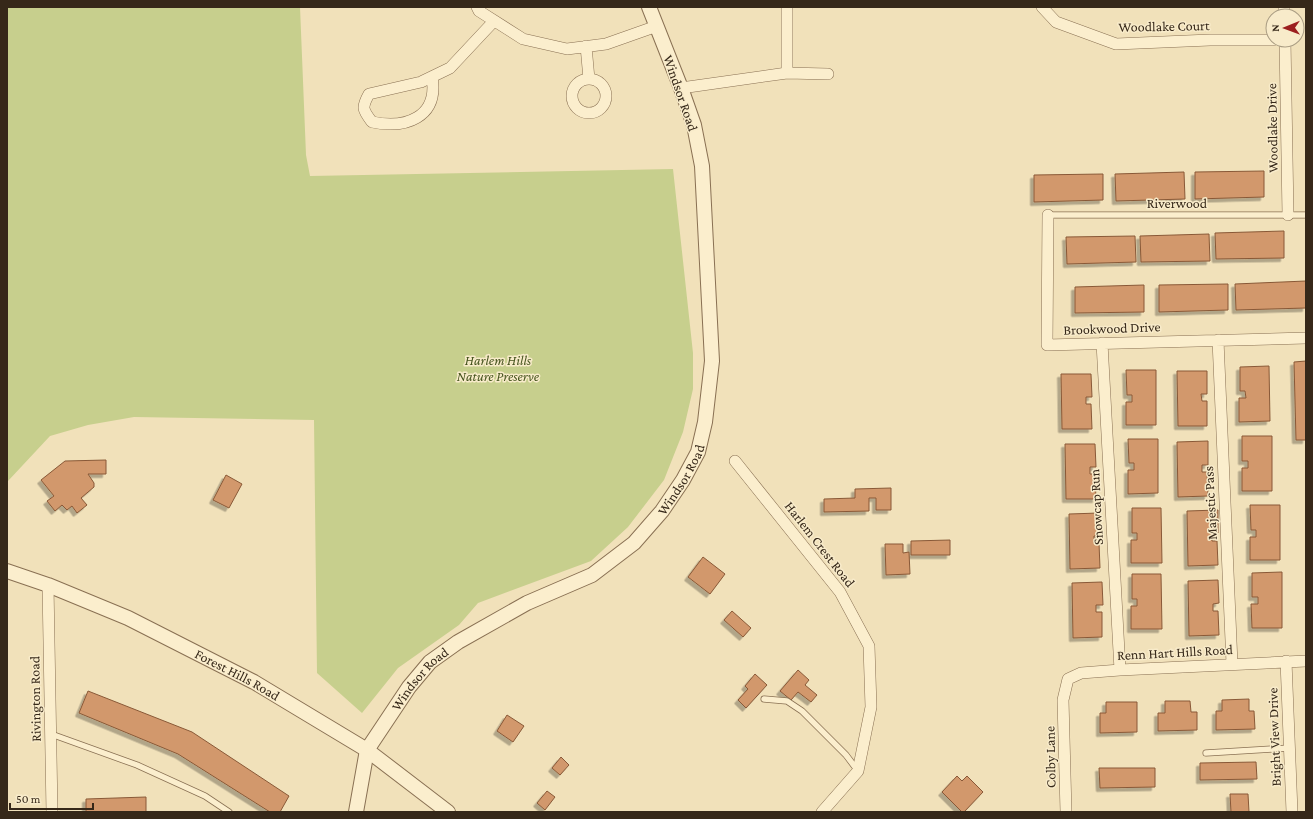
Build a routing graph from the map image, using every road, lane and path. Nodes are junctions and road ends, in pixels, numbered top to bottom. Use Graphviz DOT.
graph roads {
  1 [pos="477,7"];
  2 [pos="649,7"];
  3 [pos="787,7"];
  4 [pos="1042,7"];
  5 [pos="494,21"];
  6 [pos="657,26"];
  7 [pos="1265,40"];
  8 [pos="586,46"];
  9 [pos="1285,48"];
  10 [pos="787,72"];
  11 [pos="828,74"];
  12 [pos="432,77"];
  13 [pos="589,79"];
  14 [pos="681,88"];
  15 [pos="1288,215"];
  16 [pos="1306,215"];
  17 [pos="1048,216"];
  18 [pos="1306,338"];
  19 [pos="1218,340"];
  20 [pos="1102,343"];
  21 [pos="735,461"];
  22 [pos="7,571"];
  23 [pos="48,585"];
  24 [pos="1286,661"];
  25 [pos="1306,661"];
  26 [pos="1232,664"];
  27 [pos="1120,670"];
  28 [pos="764,698"];
  29 [pos="1063,700"];
  30 [pos="50,733"];
  31 [pos="1290,748"];
  32 [pos="367,750"];
  33 [pos="1206,753"];
  34 [pos="858,771"];
  35 [pos="52,812"];
  36 [pos="227,812"];
  37 [pos="356,812"];
  38 [pos="448,812"];
  39 [pos="822,812"];
  40 [pos="1066,812"];
  41 [pos="1292,812"];
  1 -- 5 [label="street"];
  2 -- 6 [label="street, Windsor Road"];
  3 -- 10 [label="street"];
  4 -- 7 [label="street, Woodlake Court"];
  5 -- 8 [label="street"];
  5 -- 12 [label="street"];
  6 -- 8 [label="street"];
  6 -- 14 [label="street, Windsor Road"];
  8 -- 13 [label="street"];
  9 -- 15 [label="street, Woodlake Drive"];
  10 -- 11 [label="street"];
  10 -- 14 [label="street"];
  12 -- 12 [label="street"];
  14 -- 32 [label="street, Windsor Road"];
  15 -- 16 [label="lane, Riverwood"];
  15 -- 17 [label="lane, Riverwood"];
  17 -- 20 [label="street, Brookwood Drive"];
  18 -- 19 [label="street, Brookwood Drive"];
  19 -- 20 [label="street, Brookwood Drive"];
  19 -- 26 [label="street, Majestic Pass"];
  20 -- 27 [label="street, Snowcap Run"];
  21 -- 34 [label="street, Harlem Crest Road"];
  22 -- 23 [label="street, Forest Hills Road"];
  23 -- 30 [label="street, Rivington Road"];
  23 -- 32 [label="street, Forest Hills Road"];
  24 -- 25 [label="street, Renn Hart Hills Road"];
  24 -- 26 [label="street, Renn Hart Hills Road"];
  24 -- 31 [label="street, Bright View Drive"];
  26 -- 27 [label="street, Renn Hart Hills Road"];
  27 -- 29 [label="street, Renn Hart Hills Road"];
  28 -- 34 [label="lane"];
  29 -- 40 [label="street, Colby Lane"];
  30 -- 35 [label="street, Rivington Road"];
  30 -- 36 [label="lane"];
  31 -- 33 [label="lane"];
  31 -- 41 [label="street, Bright View Drive"];
  32 -- 37 [label="street, Windsor Road"];
  32 -- 38 [label="street, Forest Hills Road"];
  34 -- 39 [label="street"];
}
